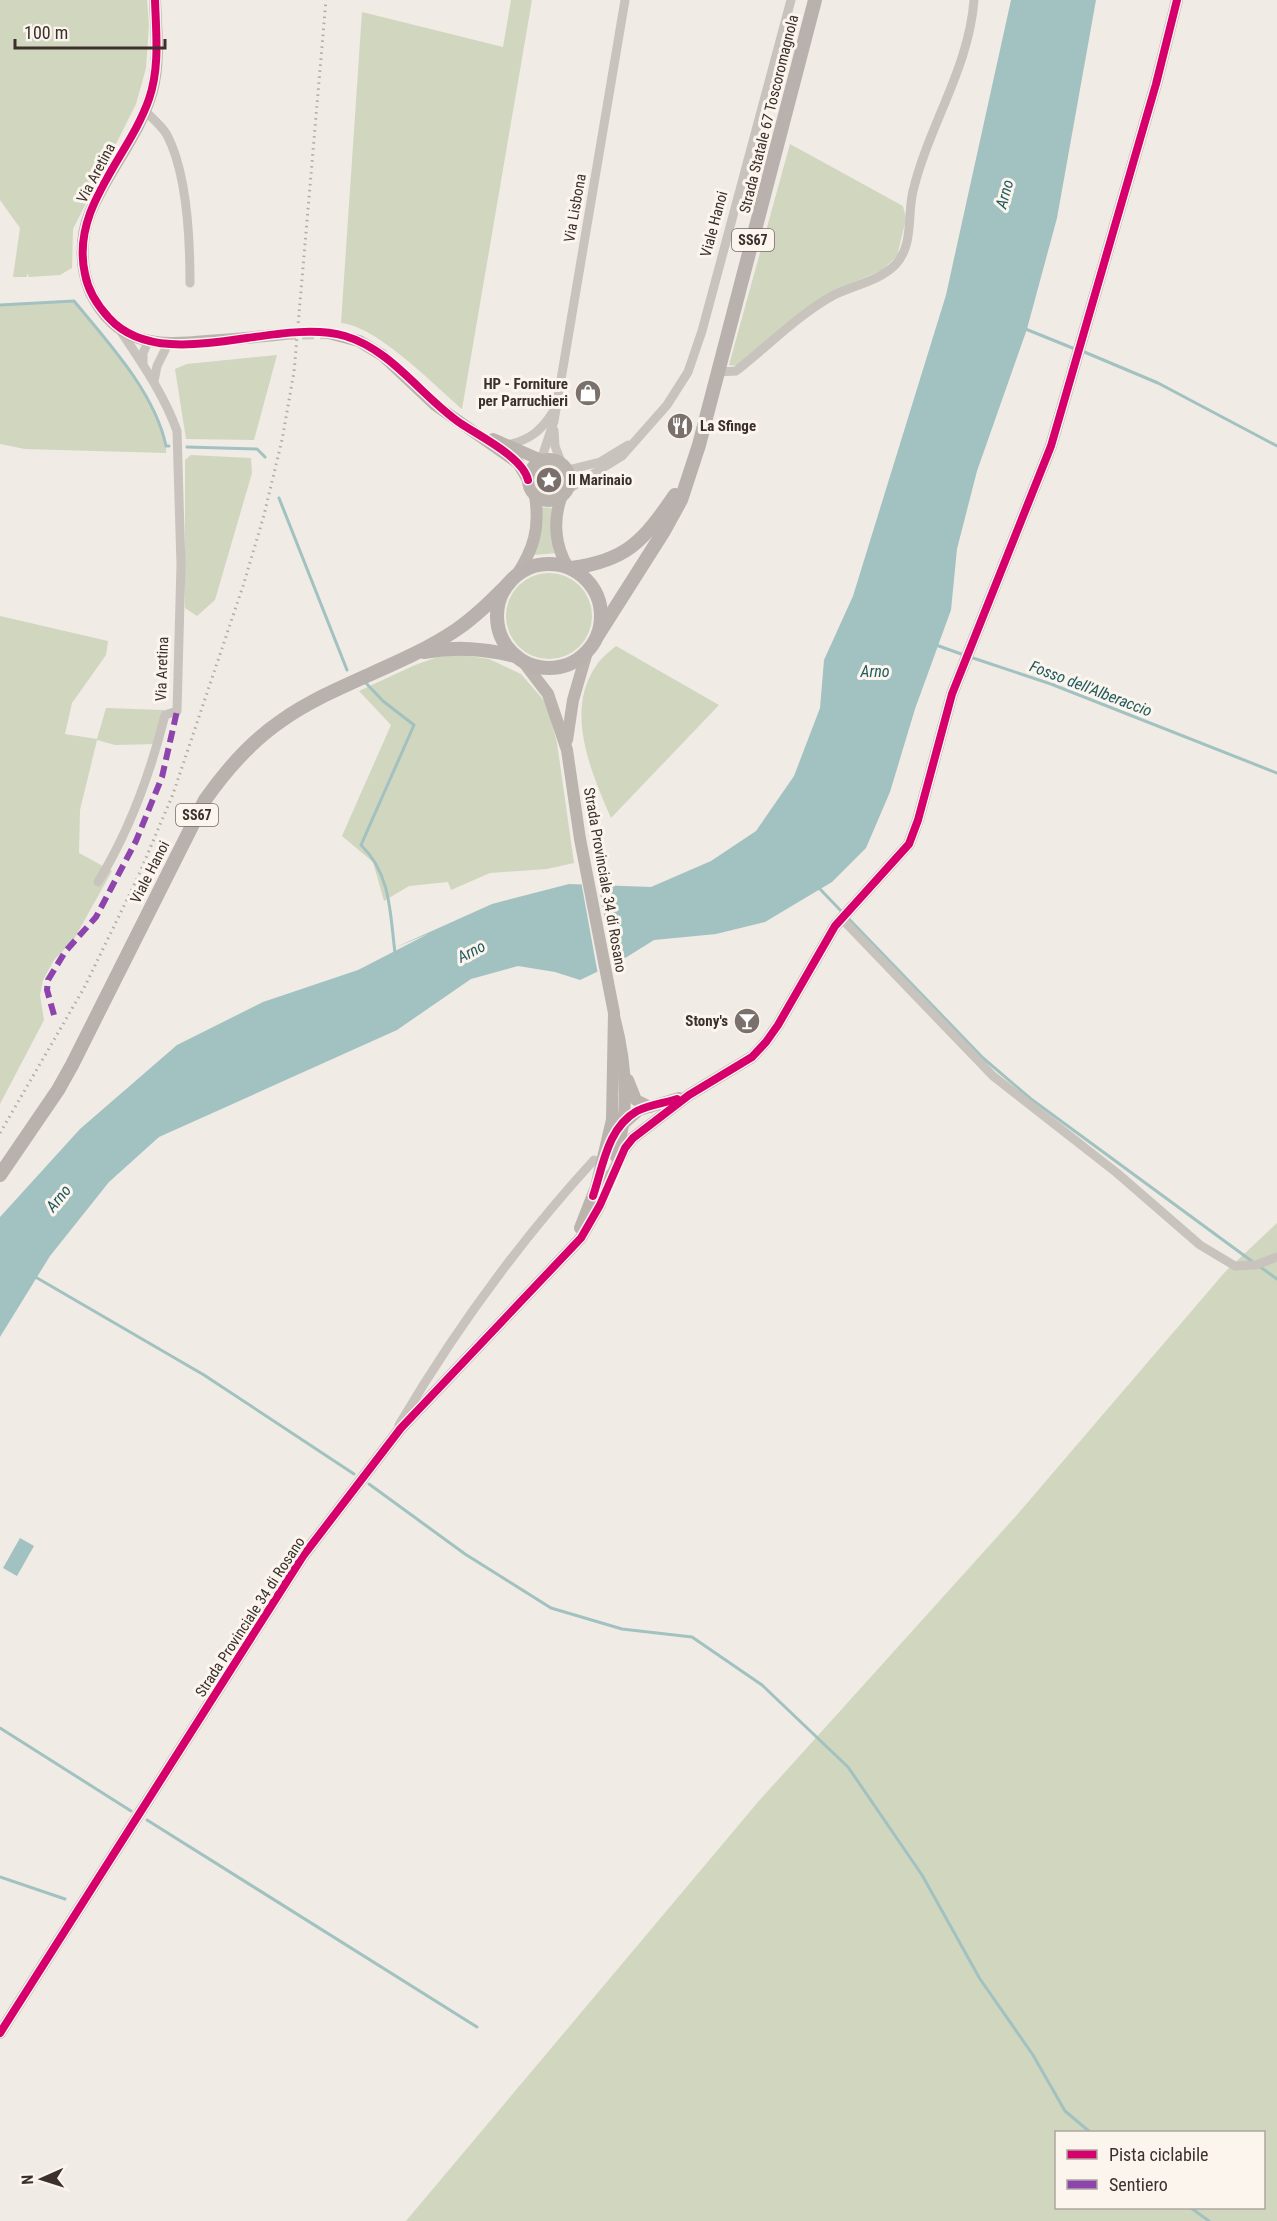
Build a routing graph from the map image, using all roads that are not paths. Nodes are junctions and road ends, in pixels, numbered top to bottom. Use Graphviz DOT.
graph roads {
  1 [pos="154,0"];
  2 [pos="626,0"];
  3 [pos="791,0"];
  4 [pos="815,0"];
  5 [pos="974,0"];
  6 [pos="1178,0"];
  7 [pos="145,111"];
  8 [pos="190,283"];
  9 [pos="118,327"];
  10 [pos="328,333"];
  11 [pos="284,334"];
  12 [pos="148,342"];
  13 [pos="168,344"];
  14 [pos="142,364"];
  15 [pos="718,372"];
  16 [pos="154,381"];
  17 [pos="556,408"];
  18 [pos="554,421"];
  19 [pos="480,435"];
  20 [pos="636,440"];
  21 [pos="507,444"];
  22 [pos="541,460"];
  23 [pos="565,466"];
  24 [pos="687,479"];
  25 [pos="528,480"];
  26 [pos="565,494"];
  27 [pos="535,496"];
  28 [pos="569,567"];
  29 [pos="512,580"];
  30 [pos="598,635"];
  31 [pos="587,652"];
  32 [pos="416,653"];
  33 [pos="519,658"];
  34 [pos="567,750"];
  35 [pos="98,882"];
  36 [pos="841,918"];
  37 [pos="614,1015"];
  38 [pos="623,1058"];
  39 [pos="614,1095"];
  40 [pos="689,1095"];
  41 [pos="650,1107"];
  42 [pos="623,1121"];
  43 [pos="655,1121"];
  44 [pos="607,1149"];
  45 [pos="594,1160"];
  46 [pos="0,1175"];
  47 [pos="608,1183"];
  48 [pos="566,1253"];
  49 [pos="1277,1257"];
  50 [pos="385,1449"];
  51 [pos="0,2033"];
  1 -- 7 [label="main road, Via Aretina"];
  2 -- 17 [label="street, Via Lisbona"];
  3 -- 20 [label="street, Viale Hanoi"];
  4 -- 15 [label="main road, Strada Statale 67 Toscoromagnola / SS67"];
  5 -- 15 [label="street"];
  6 -- 36 [label="main road"];
  7 -- 8 [label="street"];
  7 -- 9 [label="main road, Via Aretina"];
  9 -- 12 [label="main road, Via Aretina"];
  9 -- 14 [label="street, Via Aretina"];
  10 -- 19 [label="main road"];
  11 -- 13 [label="main road, Via Aretina"];
  12 -- 13 [label="main road, Via Aretina"];
  12 -- 14 [label="street"];
  13 -- 16 [label="street"];
  14 -- 16 [label="street, Via Aretina"];
  15 -- 24 [label="main road, Strada Statale 67 Toscoromagnola / SS67"];
  16 -- 35 [label="street, Via Aretina"];
  17 -- 18 [label="street, Via Lisbona"];
  17 -- 21 [label="street"];
  18 -- 22 [label="street, Via Lisbona"];
  18 -- 23 [label="street, Via Lisbona"];
  19 -- 21 [label="main road"];
  19 -- 25 [label="main road"];
  20 -- 23 [label="street, Viale Hanoi"];
  20 -- 26 [label="street, Viale Hanoi"];
  21 -- 22 [label="main road"];
  22 -- 23 [label="main road, Viale Hanoi"];
  22 -- 25 [label="main road"];
  23 -- 26 [label="main road, Viale Hanoi"];
  24 -- 28 [label="main road, Strada Statale 67 Toscoromagnola / SS67"];
  24 -- 30 [label="main road, Strada Statale 67 Toscoromagnola / SS67"];
  25 -- 27 [label="main road, Viale Hanoi"];
  26 -- 27 [label="main road"];
  26 -- 28 [label="main road, Viale Hanoi"];
  27 -- 29 [label="main road, Viale Hanoi"];
  28 -- 29 [label="main road, Viale Hanoi"];
  28 -- 30 [label="main road, Viale Hanoi"];
  29 -- 32 [label="main road, Viale Hanoi / SS67"];
  29 -- 33 [label="main road, Viale Hanoi"];
  30 -- 31 [label="main road, Viale Hanoi"];
  31 -- 33 [label="main road, Viale Hanoi"];
  31 -- 34 [label="main road, Strada Provinciale 34 di Rosano"];
  32 -- 33 [label="main road, Viale Hanoi / SS67"];
  32 -- 46 [label="main road, Viale Hanoi / SS67"];
  33 -- 34 [label="main road, Strada Provinciale 34 di Rosano"];
  34 -- 37 [label="main road, Strada Provinciale 34 di Rosano"];
  36 -- 40 [label="main road"];
  36 -- 49 [label="street"];
  37 -- 38 [label="main road, Strada Provinciale 34 di Rosano"];
  37 -- 39 [label="main road, Strada Provinciale 34 di Rosano"];
  38 -- 41 [label="main road"];
  38 -- 42 [label="main road, Strada Provinciale 34 di Rosano"];
  39 -- 42 [label="main road"];
  39 -- 44 [label="main road, Strada Provinciale 34 di Rosano"];
  40 -- 41 [label="main road"];
  40 -- 43 [label="main road"];
  41 -- 42 [label="main road"];
  42 -- 43 [label="main road"];
  42 -- 44 [label="main road"];
  42 -- 47 [label="main road, Strada Provinciale 34 di Rosano"];
  43 -- 47 [label="main road"];
  44 -- 48 [label="main road, Strada Provinciale 34 di Rosano"];
  45 -- 50 [label="street"];
  47 -- 48 [label="main road, Strada Provinciale 34 di Rosano"];
  48 -- 50 [label="main road, Strada Provinciale 34 di Rosano"];
  50 -- 51 [label="main road, Strada Provinciale 34 di Rosano"];
}
